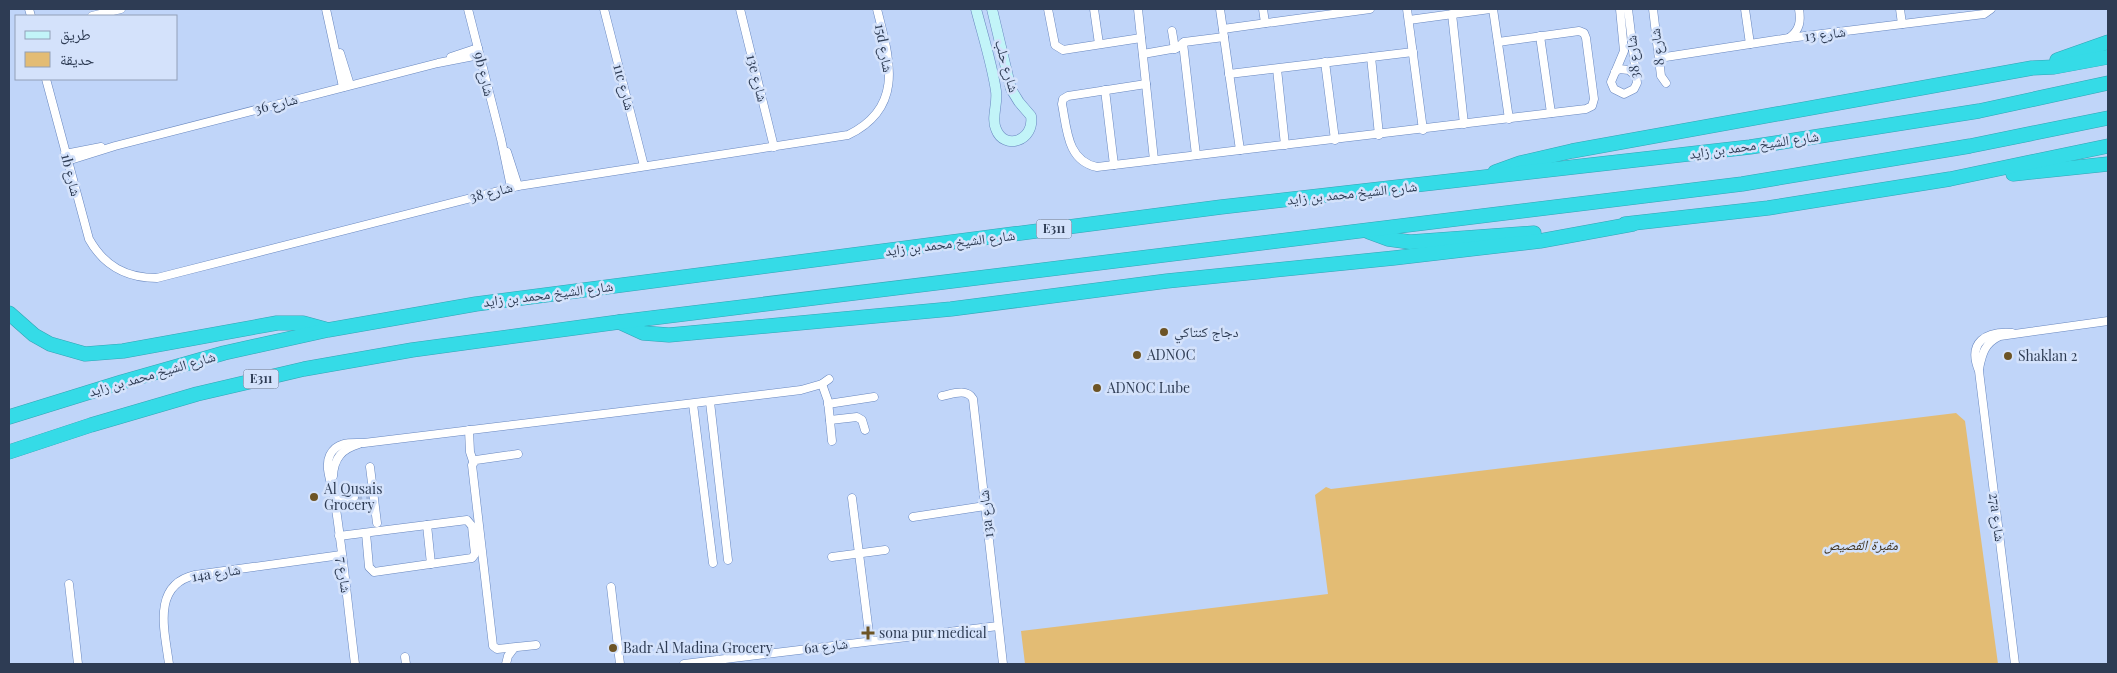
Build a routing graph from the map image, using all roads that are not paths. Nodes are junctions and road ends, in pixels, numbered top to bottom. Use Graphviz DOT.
graph roads {
  1 [pos="121,9"];
  2 [pos="326,9"];
  3 [pos="468,9"];
  4 [pos="604,9"];
  5 [pos="740,9"];
  6 [pos="876,9"];
  7 [pos="976,9"];
  8 [pos="992,9"];
  9 [pos="1048,9"];
  10 [pos="1094,9"];
  11 [pos="1138,9"];
  12 [pos="1220,9"];
  13 [pos="1263,9"];
  14 [pos="1305,9"];
  15 [pos="1366,9"];
  16 [pos="1407,9"];
  17 [pos="1492,9"];
  18 [pos="1620,9"];
  19 [pos="1628,9"];
  20 [pos="1653,9"];
  21 [pos="1745,9"];
  22 [pos="1900,9"];
  23 [pos="1991,9"];
  24 [pos="1465,10"];
  25 [pos="1320,12"];
  26 [pos="1800,12"];
  27 [pos="1452,14"];
  28 [pos="96,15"];
  29 [pos="1305,18"];
  30 [pos="1409,20"];
  31 [pos="1264,23"];
  32 [pos="1902,24"];
  33 [pos="1172,31"];
  34 [pos="1223,33"];
  35 [pos="1814,35"];
  36 [pos="1540,36"];
  37 [pos="1141,38"];
  38 [pos="1789,38"];
  39 [pos="1498,42"];
  40 [pos="2108,42"];
  41 [pos="1099,44"];
  42 [pos="1183,44"];
  43 [pos="1750,44"];
  44 [pos="1175,49"];
  45 [pos="479,51"];
  46 [pos="1413,52"];
  47 [pos="1143,54"];
  48 [pos="1371,57"];
  49 [pos="2108,57"];
  50 [pos="1659,58"];
  51 [pos="1326,62"];
  52 [pos="1277,68"];
  53 [pos="2032,68"];
  54 [pos="1615,72"];
  55 [pos="1229,74"];
  56 [pos="1636,76"];
  57 [pos="46,80"];
  58 [pos="1666,83"];
  59 [pos="2108,83"];
  60 [pos="1146,84"];
  61 [pos="347,86"];
  62 [pos="1105,90"];
  63 [pos="876,114"];
  64 [pos="1551,114"];
  65 [pos="2108,118"];
  66 [pos="1509,119"];
  67 [pos="1464,124"];
  68 [pos="1423,130"];
  69 [pos="1379,134"];
  70 [pos="1335,140"];
  71 [pos="1285,145"];
  72 [pos="2108,146"];
  73 [pos="774,147"];
  74 [pos="1240,150"];
  75 [pos="1196,155"];
  76 [pos="66,158"];
  77 [pos="1154,160"];
  78 [pos="2108,164"];
  79 [pos="1114,165"];
  80 [pos="644,166"];
  81 [pos="1950,179"];
  82 [pos="1472,180"];
  83 [pos="514,187"];
  84 [pos="1633,224"];
  85 [pos="1366,231"];
  86 [pos="109,264"];
  87 [pos="9,313"];
  88 [pos="2108,321"];
  89 [pos="619,322"];
  90 [pos="328,330"];
  91 [pos="829,379"];
  92 [pos="822,384"];
  93 [pos="942,396"];
  94 [pos="874,397"];
  95 [pos="852,400"];
  96 [pos="710,402"];
  97 [pos="693,404"];
  98 [pos="828,404"];
  99 [pos="9,417"];
  100 [pos="854,417"];
  101 [pos="830,420"];
  102 [pos="470,430"];
  103 [pos="864,430"];
  104 [pos="832,441"];
  105 [pos="9,452"];
  106 [pos="518,454"];
  107 [pos="473,461"];
  108 [pos="370,468"];
  109 [pos="354,496"];
  110 [pos="852,498"];
  111 [pos="335,500"];
  112 [pos="985,506"];
  113 [pos="913,516"];
  114 [pos="377,523"];
  115 [pos="427,526"];
  116 [pos="366,533"];
  117 [pos="339,536"];
  118 [pos="885,550"];
  119 [pos="859,554"];
  120 [pos="341,555"];
  121 [pos="832,557"];
  122 [pos="728,560"];
  123 [pos="713,563"];
  124 [pos="431,564"];
  125 [pos="69,584"];
  126 [pos="611,587"];
  127 [pos="998,626"];
  128 [pos="870,641"];
  129 [pos="536,645"];
  130 [pos="514,648"];
  131 [pos="78,664"];
  132 [pos="169,664"];
  133 [pos="355,664"];
  134 [pos="506,664"];
  135 [pos="620,664"];
  136 [pos="684,664"];
  137 [pos="1003,664"];
  138 [pos="2015,664"];
  1 -- 28 [label="street"];
  2 -- 61 [label="street"];
  3 -- 45 [label="street, 9b شارع"];
  4 -- 80 [label="street, 11c شارع"];
  5 -- 73 [label="street, 13e شارع"];
  6 -- 63 [label="street, 15d شارع"];
  7 -- 8 [label="street, شارع حلب"];
  9 -- 41 [label="street"];
  10 -- 41 [label="street"];
  11 -- 37 [label="street"];
  12 -- 34 [label="street"];
  13 -- 31 [label="street"];
  14 -- 29 [label="street"];
  15 -- 25 [label="street"];
  16 -- 30 [label="street"];
  17 -- 24 [label="street"];
  17 -- 39 [label="street"];
  18 -- 54 [label="street, شارع 38"];
  19 -- 56 [label="street, شارع 38"];
  20 -- 50 [label="street, شارع 8"];
  21 -- 43 [label="street"];
  22 -- 32 [label="street"];
  23 -- 32 [label="street, شارع 13"];
  24 -- 27 [label="street"];
  25 -- 29 [label="street"];
  26 -- 35 [label="street"];
  26 -- 38 [label="street"];
  27 -- 30 [label="street"];
  27 -- 67 [label="street"];
  29 -- 31 [label="street"];
  30 -- 46 [label="street"];
  31 -- 34 [label="street"];
  32 -- 35 [label="street, شارع 13"];
  33 -- 44 [label="street"];
  34 -- 42 [label="street"];
  34 -- 55 [label="street"];
  35 -- 38 [label="street, شارع 13"];
  36 -- 39 [label="street"];
  36 -- 64 [label="street"];
  36 -- 64 [label="street"];
  37 -- 41 [label="street"];
  37 -- 47 [label="street"];
  38 -- 43 [label="street, شارع 13"];
  39 -- 66 [label="street"];
  40 -- 53 [label="highway"];
  42 -- 44 [label="street"];
  42 -- 75 [label="street"];
  43 -- 50 [label="street, شارع 13"];
  44 -- 47 [label="street"];
  45 -- 61 [label="street, شارع 36"];
  45 -- 83 [label="street, 9b شارع"];
  46 -- 48 [label="street"];
  46 -- 68 [label="street"];
  47 -- 60 [label="street"];
  48 -- 51 [label="street"];
  48 -- 69 [label="street"];
  49 -- 53 [label="highway"];
  50 -- 58 [label="street, شارع 8"];
  51 -- 52 [label="street"];
  51 -- 70 [label="street"];
  52 -- 55 [label="street"];
  52 -- 71 [label="street"];
  53 -- 82 [label="highway"];
  54 -- 56 [label="street"];
  54 -- 56 [label="street, شارع 38"];
  55 -- 74 [label="street"];
  57 -- 76 [label="street, 1b شارع"];
  59 -- 82 [label="highway, شارع الشيخ محمد بن زايد / E311"];
  60 -- 62 [label="street"];
  60 -- 77 [label="street"];
  61 -- 76 [label="street, شارع 36"];
  62 -- 79 [label="street"];
  62 -- 79 [label="street"];
  63 -- 73 [label="street, شارع 38"];
  64 -- 66 [label="street"];
  65 -- 85 [label="highway, E311"];
  66 -- 67 [label="street"];
  67 -- 68 [label="street"];
  68 -- 69 [label="street"];
  69 -- 70 [label="street"];
  70 -- 71 [label="street"];
  71 -- 74 [label="street"];
  72 -- 81 [label="highway"];
  73 -- 80 [label="street, شارع 38"];
  74 -- 75 [label="street"];
  75 -- 77 [label="street"];
  76 -- 86 [label="street, 1b شارع"];
  77 -- 79 [label="street"];
  78 -- 81 [label="highway"];
  80 -- 83 [label="street, شارع 38"];
  81 -- 84 [label="highway"];
  82 -- 90 [label="highway, شارع الشيخ محمد بن زايد / E311"];
  83 -- 86 [label="street, شارع 38"];
  84 -- 85 [label="highway"];
  84 -- 89 [label="highway"];
  85 -- 89 [label="highway, E311"];
  87 -- 90 [label="highway"];
  88 -- 138 [label="street, 27a شارع"];
  89 -- 105 [label="highway, E311"];
  90 -- 99 [label="highway, شارع الشيخ محمد بن زايد / E311"];
  91 -- 92 [label="street"];
  92 -- 96 [label="street"];
  92 -- 98 [label="street"];
  93 -- 112 [label="street, 13a شارع"];
  94 -- 95 [label="street"];
  95 -- 98 [label="street"];
  95 -- 100 [label="street"];
  96 -- 97 [label="street"];
  96 -- 122 [label="street"];
  97 -- 102 [label="street"];
  97 -- 123 [label="street"];
  98 -- 101 [label="street"];
  100 -- 101 [label="street"];
  100 -- 103 [label="street"];
  101 -- 104 [label="street"];
  102 -- 107 [label="street"];
  102 -- 111 [label="street, شارع 7"];
  106 -- 107 [label="street"];
  107 -- 130 [label="street"];
  108 -- 114 [label="street"];
  109 -- 111 [label="street"];
  110 -- 119 [label="street"];
  111 -- 117 [label="street, شارع 7"];
  112 -- 113 [label="street"];
  112 -- 127 [label="street, 13a شارع"];
  115 -- 116 [label="street"];
  115 -- 124 [label="street"];
  115 -- 124 [label="street"];
  116 -- 117 [label="street"];
  116 -- 124 [label="street"];
  117 -- 120 [label="street, شارع 7"];
  118 -- 119 [label="street"];
  119 -- 121 [label="street"];
  119 -- 128 [label="street"];
  120 -- 132 [label="street, 14a شارع"];
  120 -- 133 [label="street, شارع 7"];
  125 -- 131 [label="street"];
  126 -- 135 [label="street"];
  127 -- 128 [label="street, 6a شارع"];
  127 -- 137 [label="street, 13a شارع"];
  128 -- 136 [label="street, 6a شارع"];
  129 -- 130 [label="street"];
  130 -- 134 [label="street"];
}
